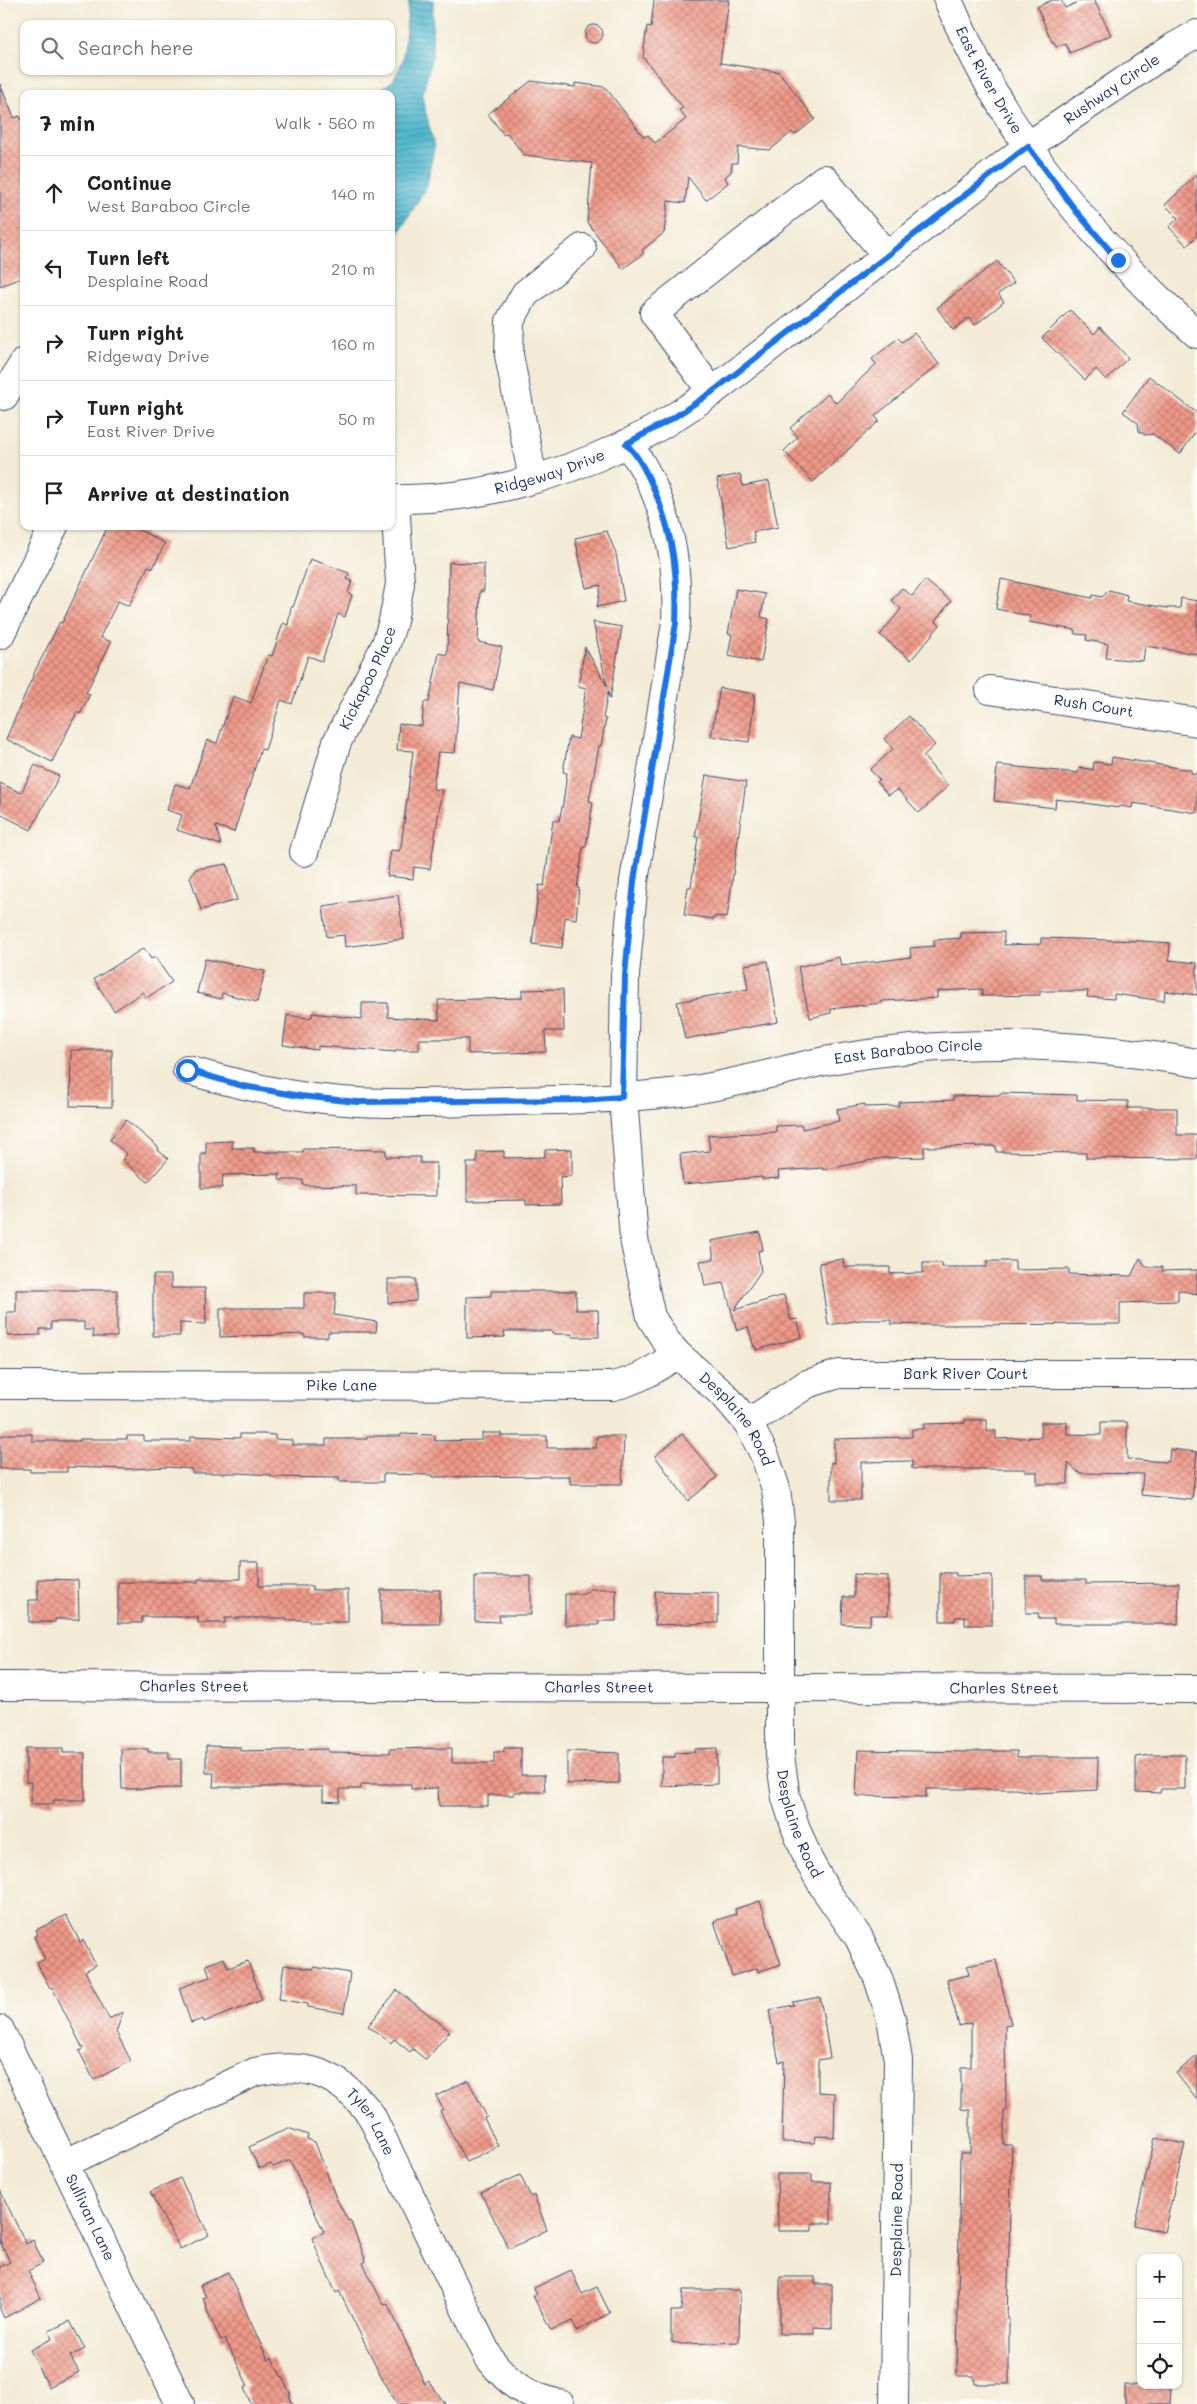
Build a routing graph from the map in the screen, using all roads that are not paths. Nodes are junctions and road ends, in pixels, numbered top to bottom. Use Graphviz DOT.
graph roads {
  1 [pos="948,0"];
  2 [pos="1197,34"];
  3 [pos="1028,146"];
  4 [pos="582,248"];
  5 [pos="886,256"];
  6 [pos="1197,334"];
  7 [pos="20,372"];
  8 [pos="712,392"];
  9 [pos="9,398"];
  10 [pos="626,444"];
  11 [pos="533,479"];
  12 [pos="395,499"];
  13 [pos="395,523"];
  14 [pos="52,530"];
  15 [pos="0,635"];
  16 [pos="990,690"];
  17 [pos="1197,722"];
  18 [pos="304,852"];
  19 [pos="1197,1063"];
  20 [pos="187,1070"];
  21 [pos="622,1097"];
  22 [pos="677,1354"];
  23 [pos="1197,1374"];
  24 [pos="0,1385"];
  25 [pos="748,1423"];
  26 [pos="0,1686"];
  27 [pos="780,1688"];
  28 [pos="1197,1689"];
  29 [pos="0,2030"];
  30 [pos="64,2164"];
  31 [pos="180,2404"];
  32 [pos="560,2404"];
  33 [pos="894,2404"];
  1 -- 3 [label="street, East River Drive"];
  2 -- 3 [label="street, Rushway Circle"];
  3 -- 5 [label="street, Ridgeway Drive"];
  3 -- 6 [label="street, East River Drive"];
  4 -- 11 [label="street"];
  5 -- 8 [label="street, Ridgeway Drive"];
  5 -- 8 [label="street"];
  7 -- 9 [label="street"];
  8 -- 10 [label="street, Ridgeway Drive"];
  10 -- 11 [label="street, Ridgeway Drive"];
  10 -- 21 [label="street, Desplaine Road"];
  11 -- 12 [label="street, Ridgeway Drive"];
  13 -- 18 [label="street, Kickapoo Place"];
  14 -- 15 [label="street"];
  16 -- 17 [label="street, Rush Court"];
  19 -- 21 [label="street, East Baraboo Circle"];
  20 -- 21 [label="street, East Baraboo Circle"];
  21 -- 22 [label="street, Desplaine Road"];
  22 -- 24 [label="street, Pike Lane"];
  22 -- 25 [label="street, Desplaine Road"];
  23 -- 25 [label="street, Bark River Court"];
  25 -- 27 [label="street, Desplaine Road"];
  26 -- 27 [label="street, Charles Street"];
  27 -- 28 [label="street, Charles Street"];
  27 -- 33 [label="street, Desplaine Road"];
  29 -- 30 [label="street, Sullivan Lane"];
  30 -- 31 [label="street, Sullivan Lane"];
  30 -- 32 [label="street, Tyler Lane"];
}
